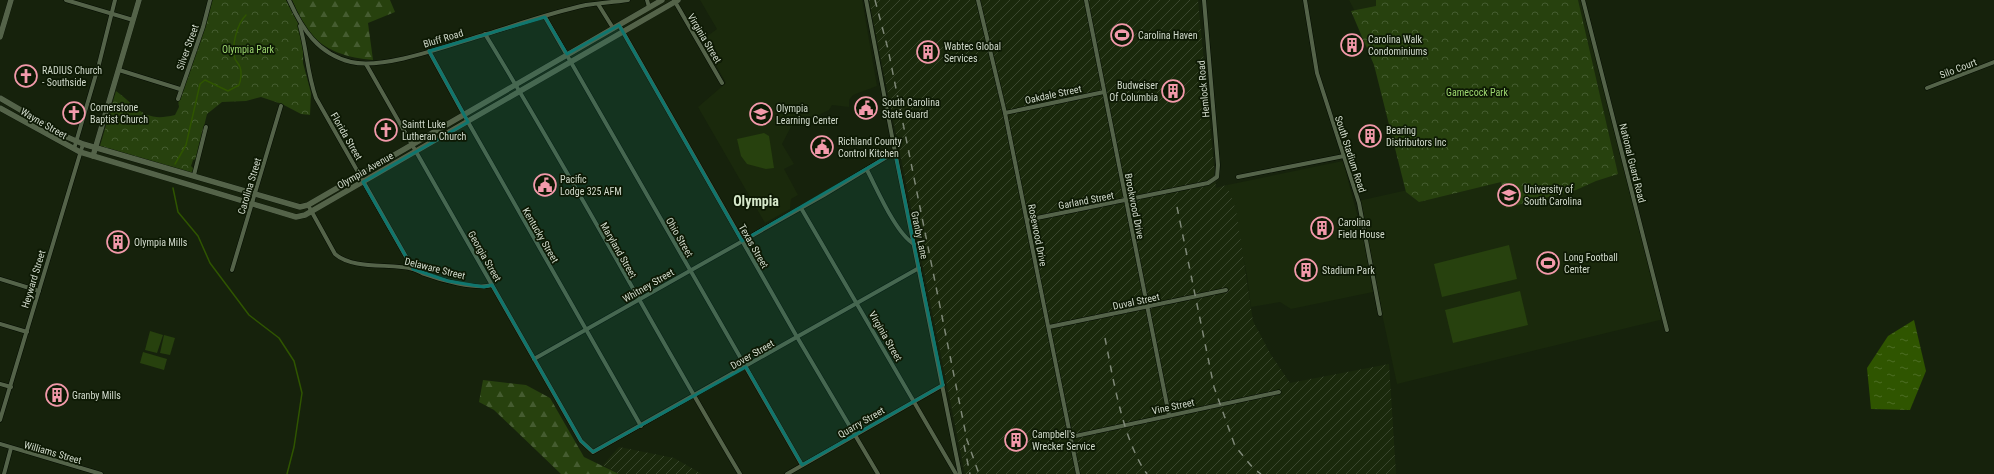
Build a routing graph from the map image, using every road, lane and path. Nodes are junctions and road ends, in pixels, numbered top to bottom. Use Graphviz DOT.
graph roads {
  1 [pos="11,0"];
  2 [pos="66,0"];
  3 [pos="116,0"];
  4 [pos="138,0"];
  5 [pos="210,0"];
  6 [pos="289,0"];
  7 [pos="628,0"];
  8 [pos="647,0"];
  9 [pos="662,0"];
  10 [pos="866,0"];
  11 [pos="978,0"];
  12 [pos="1086,0"];
  13 [pos="1204,0"];
  14 [pos="1305,0"];
  15 [pos="1583,0"];
  16 [pos="675,1"];
  17 [pos="598,4"];
  18 [pos="650,7"];
  19 [pos="112,14"];
  20 [pos="545,16"];
  21 [pos="133,20"];
  22 [pos="300,24"];
  23 [pos="619,25"];
  24 [pos="613,28"];
  25 [pos="623,32"];
  26 [pos="485,34"];
  27 [pos="0,37"];
  28 [pos="429,51"];
  29 [pos="567,54"];
  30 [pos="1994,62"];
  31 [pos="571,63"];
  32 [pos="366,64"];
  33 [pos="119,70"];
  34 [pos="722,83"];
  35 [pos="516,84"];
  36 [pos="1928,88"];
  37 [pos="180,89"];
  38 [pos="1104,92"];
  39 [pos="520,93"];
  40 [pos="0,98"];
  41 [pos="178,98"];
  42 [pos="281,106"];
  43 [pos="0,108"];
  44 [pos="1005,113"];
  45 [pos="464,114"];
  46 [pos="468,122"];
  47 [pos="206,127"];
  48 [pos="76,141"];
  49 [pos="83,144"];
  50 [pos="411,144"];
  51 [pos="96,147"];
  52 [pos="74,149"];
  53 [pos="80,152"];
  54 [pos="415,152"];
  55 [pos="895,152"];
  56 [pos="93,156"];
  57 [pos="1344,156"];
  58 [pos="867,170"];
  59 [pos="359,174"];
  60 [pos="194,176"];
  61 [pos="1217,177"];
  62 [pos="1238,177"];
  63 [pos="363,182"];
  64 [pos="255,194"];
  65 [pos="1126,200"];
  66 [pos="252,204"];
  67 [pos="308,205"];
  68 [pos="801,208"];
  69 [pos="311,212"];
  70 [pos="1027,220"];
  71 [pos="742,241"];
  72 [pos="914,244"];
  73 [pos="919,268"];
  74 [pos="413,269"];
  75 [pos="232,270"];
  76 [pos="690,270"];
  77 [pos="0,279"];
  78 [pos="492,285"];
  79 [pos="1226,290"];
  80 [pos="38,291"];
  81 [pos="638,300"];
  82 [pos="857,302"];
  83 [pos="1148,307"];
  84 [pos="1380,314"];
  85 [pos="0,324"];
  86 [pos="1049,327"];
  87 [pos="586,330"];
  88 [pos="1667,330"];
  89 [pos="27,332"];
  90 [pos="797,337"];
  91 [pos="534,359"];
  92 [pos="746,367"];
  93 [pos="0,384"];
  94 [pos="943,385"];
  95 [pos="11,388"];
  96 [pos="1279,392"];
  97 [pos="695,396"];
  98 [pos="914,400"];
  99 [pos="1170,416"];
  100 [pos="0,420"];
  101 [pos="641,426"];
  102 [pos="856,435"];
  103 [pos="1071,436"];
  104 [pos="0,444"];
  105 [pos="11,448"];
  106 [pos="593,452"];
  107 [pos="802,465"];
  108 [pos="4,474"];
  109 [pos="101,474"];
  110 [pos="740,474"];
  111 [pos="787,474"];
  112 [pos="878,474"];
  113 [pos="956,474"];
  114 [pos="960,474"];
  115 [pos="1078,474"];
  1 -- 27 [label="main road"];
  2 -- 19 [label="street"];
  3 -- 19 [label="street"];
  4 -- 21 [label="main road"];
  5 -- 37 [label="street, Silver Street"];
  6 -- 22 [label="street, Bluff Road"];
  7 -- 17 [label="street, Bluff Road"];
  8 -- 18 [label="street"];
  9 -- 18 [label="main road, Olympia Avenue"];
  10 -- 55 [label="street, Granby Lane"];
  11 -- 44 [label="street, Rosewood Drive"];
  12 -- 38 [label="street, Brookwood Drive"];
  13 -- 61 [label="street, Hemlock Road"];
  14 -- 57 [label="street, South Stadium Road"];
  15 -- 88 [label="street, National Guard Road"];
  16 -- 25 [label="main road, Olympia Avenue"];
  16 -- 34 [label="street, Virginia Street"];
  17 -- 20 [label="street, Bluff Road"];
  17 -- 24 [label="street"];
  18 -- 23 [label="main road, Olympia Avenue"];
  19 -- 21 [label="street"];
  19 -- 48 [label="street"];
  20 -- 26 [label="street, Bluff Road"];
  20 -- 29 [label="street, Ohio Street"];
  21 -- 33 [label="main road"];
  22 -- 32 [label="street, Bluff Road"];
  22 -- 59 [label="street, Florida Street"];
  23 -- 24 [label="main road, Olympia Avenue"];
  23 -- 25 [label="street, Texas Street"];
  24 -- 29 [label="main road, Olympia Avenue"];
  25 -- 31 [label="main road, Olympia Avenue"];
  25 -- 71 [label="street, Texas Street"];
  26 -- 28 [label="street, Bluff Road"];
  26 -- 35 [label="street, Maryland Street"];
  28 -- 32 [label="street, Bluff Road"];
  28 -- 45 [label="street, Kentucky Street"];
  29 -- 31 [label="street, Ohio Street"];
  29 -- 35 [label="main road, Olympia Avenue"];
  30 -- 36 [label="street, Silo Court"];
  31 -- 39 [label="main road, Olympia Avenue"];
  31 -- 76 [label="street, Ohio Street"];
  32 -- 50 [label="street, Georgia Street"];
  33 -- 37 [label="street"];
  33 -- 51 [label="main road"];
  35 -- 39 [label="street, Maryland Street"];
  35 -- 45 [label="main road, Olympia Avenue"];
  37 -- 41 [label="street, Silver Street"];
  38 -- 44 [label="street, Oakdale Street"];
  38 -- 65 [label="street, Brookwood Drive"];
  39 -- 46 [label="main road, Olympia Avenue"];
  39 -- 81 [label="street, Maryland Street"];
  40 -- 48 [label="main road, Wayne Street"];
  42 -- 64 [label="street, Carolina Street"];
  43 -- 52 [label="main road, Wayne Street"];
  44 -- 70 [label="street, Rosewood Drive"];
  45 -- 46 [label="street, Kentucky Street"];
  45 -- 50 [label="main road, Olympia Avenue"];
  46 -- 54 [label="main road, Olympia Avenue"];
  46 -- 87 [label="street, Kentucky Street"];
  47 -- 60 [label="street"];
  48 -- 49 [label="main road, Wayne Street"];
  48 -- 52 [label="street"];
  49 -- 51 [label="main road"];
  49 -- 53 [label="street, Heyward Street"];
  50 -- 54 [label="street, Georgia Street"];
  50 -- 59 [label="main road, Olympia Avenue"];
  51 -- 56 [label="main road"];
  51 -- 60 [label="main road"];
  52 -- 53 [label="main road, Wayne Street"];
  53 -- 56 [label="main road, Olympia Avenue"];
  53 -- 80 [label="street, Heyward Street"];
  54 -- 63 [label="main road, Olympia Avenue"];
  54 -- 78 [label="street, Georgia Street"];
  55 -- 58 [label="street, Whitney Street"];
  55 -- 72 [label="street, Granby Lane"];
  56 -- 66 [label="main road, Olympia Avenue"];
  57 -- 62 [label="street"];
  57 -- 84 [label="street, South Stadium Road"];
  58 -- 68 [label="street, Whitney Street"];
  58 -- 72 [label="street"];
  59 -- 63 [label="street, Florida Street"];
  59 -- 67 [label="main road, Olympia Avenue"];
  60 -- 64 [label="main road"];
  61 -- 65 [label="street, Garland Street"];
  63 -- 69 [label="main road, Olympia Avenue"];
  63 -- 74 [label="street, Florida Street"];
  64 -- 66 [label="street, Carolina Street"];
  64 -- 67 [label="main road"];
  65 -- 70 [label="street, Garland Street"];
  65 -- 83 [label="street, Brookwood Drive"];
  66 -- 69 [label="main road, Olympia Avenue"];
  66 -- 75 [label="street, Carolina Street"];
  67 -- 69 [label="street, Delaware Street"];
  68 -- 71 [label="street, Whitney Street"];
  68 -- 82 [label="street, Virginia Street"];
  69 -- 74 [label="street, Delaware Street"];
  70 -- 86 [label="street, Rosewood Drive"];
  71 -- 76 [label="street, Whitney Street"];
  71 -- 90 [label="street, Texas Street"];
  72 -- 73 [label="street, Granby Lane"];
  73 -- 82 [label="street, Dover Street"];
  73 -- 94 [label="street, Granby Lane"];
  74 -- 78 [label="street, Delaware Street"];
  76 -- 81 [label="street, Whitney Street"];
  76 -- 92 [label="street, Ohio Street"];
  77 -- 80 [label="street"];
  78 -- 91 [label="street, Georgia Street"];
  79 -- 83 [label="street, Duval Street"];
  80 -- 89 [label="street, Heyward Street"];
  81 -- 87 [label="street, Whitney Street"];
  81 -- 97 [label="street, Maryland Street"];
  82 -- 90 [label="street, Dover Street"];
  82 -- 98 [label="street, Virginia Street"];
  83 -- 86 [label="street, Duval Street"];
  83 -- 99 [label="street, Brookwood Drive"];
  85 -- 89 [label="street"];
  86 -- 103 [label="street, Rosewood Drive"];
  87 -- 91 [label="street, Whitney Street"];
  87 -- 101 [label="street, Kentucky Street"];
  89 -- 95 [label="street, Heyward Street"];
  90 -- 92 [label="street, Dover Street"];
  90 -- 102 [label="street, Texas Street"];
  91 -- 106 [label="street, Georgia Street"];
  92 -- 97 [label="street, Dover Street"];
  92 -- 107 [label="street, Ohio Street"];
  93 -- 95 [label="street"];
  94 -- 98 [label="street, Quarry Street"];
  94 -- 114 [label="street, Granby Lane"];
  95 -- 100 [label="street, Heyward Street"];
  96 -- 99 [label="street, Vine Street"];
  97 -- 101 [label="street, Dover Street"];
  97 -- 110 [label="street, Maryland Street"];
  98 -- 102 [label="street, Quarry Street"];
  98 -- 113 [label="street, Virginia Street"];
  99 -- 103 [label="street, Vine Street"];
  101 -- 106 [label="street, Dover Street"];
  102 -- 107 [label="street, Quarry Street"];
  102 -- 112 [label="street, Texas Street"];
  103 -- 115 [label="street, Rosewood Drive"];
  104 -- 105 [label="street, Williams Street"];
  105 -- 108 [label="street"];
  105 -- 109 [label="street, Williams Street"];
  107 -- 111 [label="street, Quarry Street"];
}
